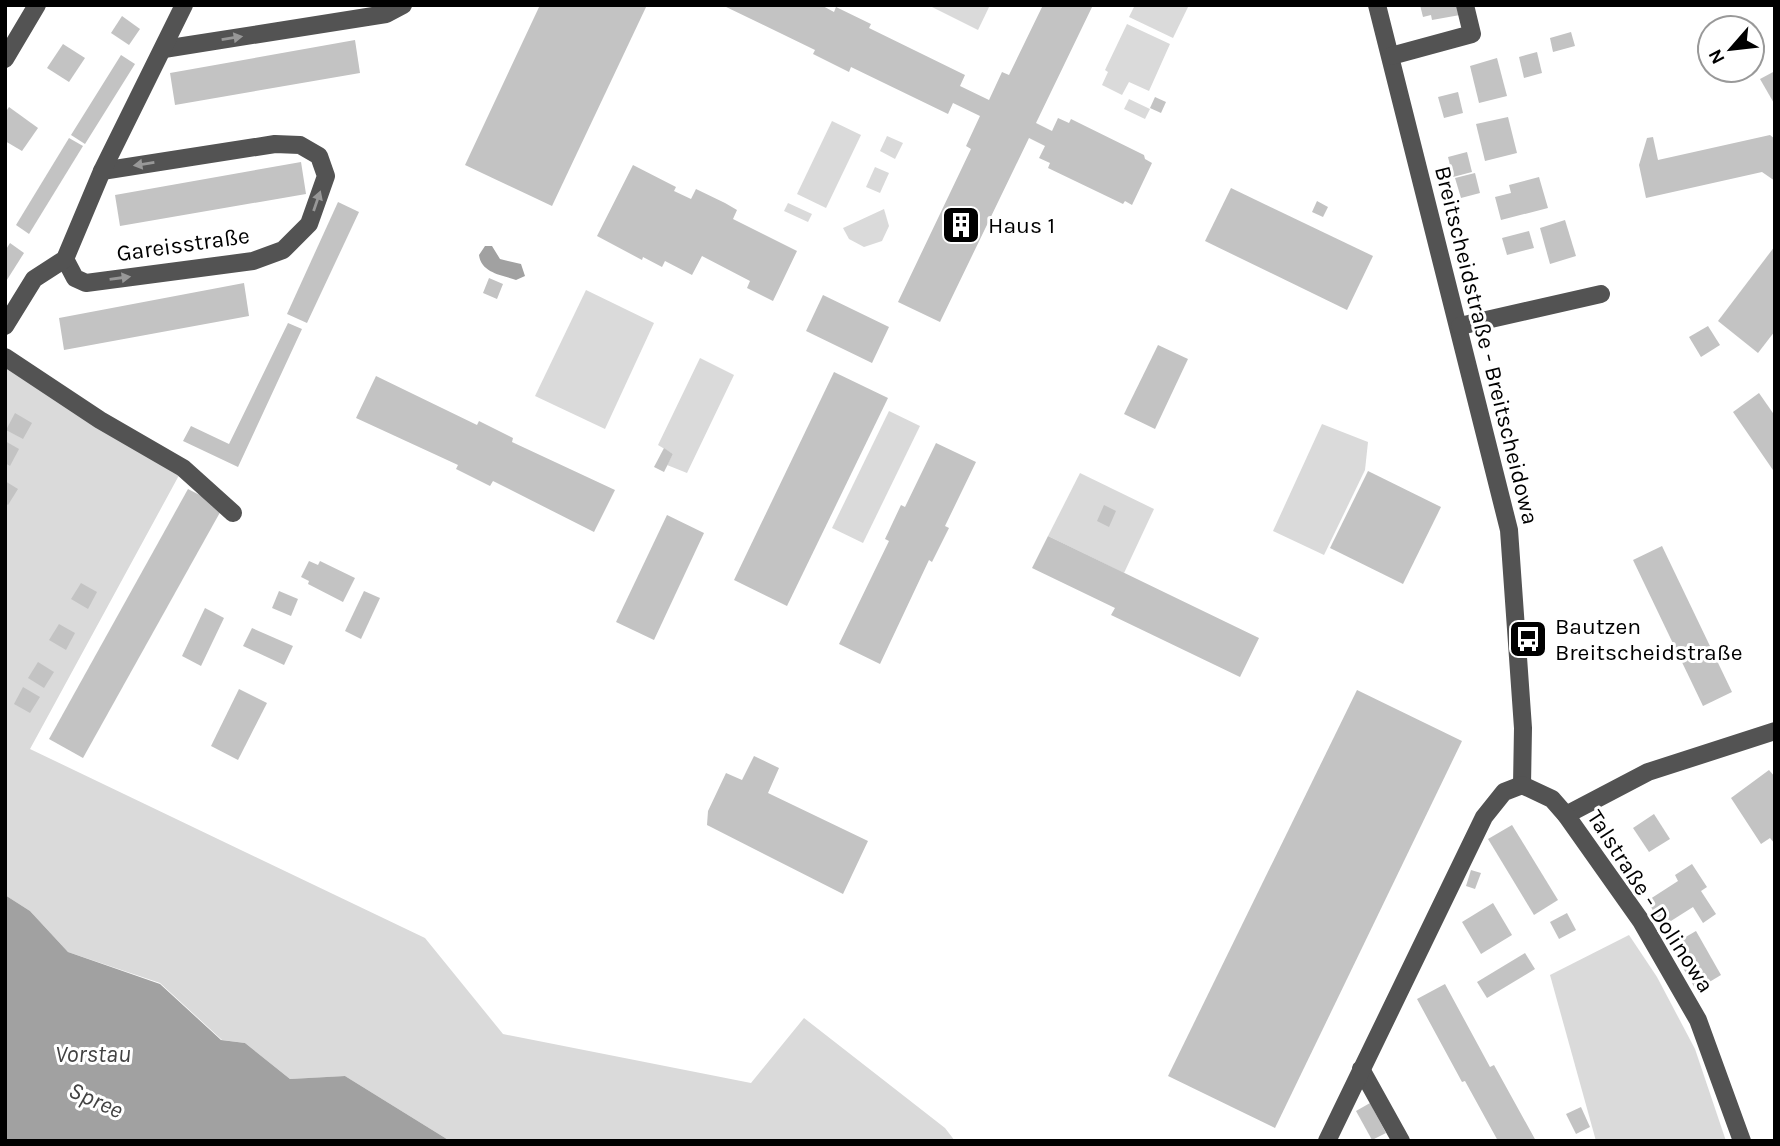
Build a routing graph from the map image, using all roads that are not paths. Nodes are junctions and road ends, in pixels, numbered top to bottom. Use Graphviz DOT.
graph roads {
  1 [pos="37,5"];
  2 [pos="184,5"];
  3 [pos="403,5"];
  4 [pos="1377,5"];
  5 [pos="1465,5"];
  6 [pos="164,49"];
  7 [pos="1391,56"];
  8 [pos="5,59"];
  9 [pos="102,171"];
  10 [pos="65,259"];
  11 [pos="1601,294"];
  12 [pos="5,326"];
  13 [pos="1460,326"];
  14 [pos="5,357"];
  15 [pos="233,513"];
  16 [pos="1775,731"];
  17 [pos="1522,785"];
  18 [pos="1566,815"];
  19 [pos="1360,1069"];
  20 [pos="1327,1141"];
  21 [pos="1401,1141"];
  22 [pos="1742,1141"];
  1 -- 8 [label="street"];
  2 -- 6 [label="street"];
  6 -- 3 [label="street, one-way"];
  4 -- 7 [label="street, Breitscheidstraße - Breitscheidowa"];
  5 -- 7 [label="street"];
  6 -- 9 [label="street"];
  7 -- 13 [label="street, Breitscheidstraße - Breitscheidowa"];
  9 -- 10 [label="street"];
  10 -- 9 [label="street, Gareisstraße, one-way"];
  10 -- 12 [label="street"];
  11 -- 13 [label="street"];
  13 -- 17 [label="street, Breitscheidstraße - Breitscheidowa"];
  14 -- 15 [label="street"];
  16 -- 18 [label="street"];
  17 -- 18 [label="street, Talstraße - Dolinowa"];
  17 -- 19 [label="street"];
  18 -- 22 [label="street, Talstraße - Dolinowa"];
  19 -- 20 [label="street"];
  19 -- 21 [label="street"];
}
